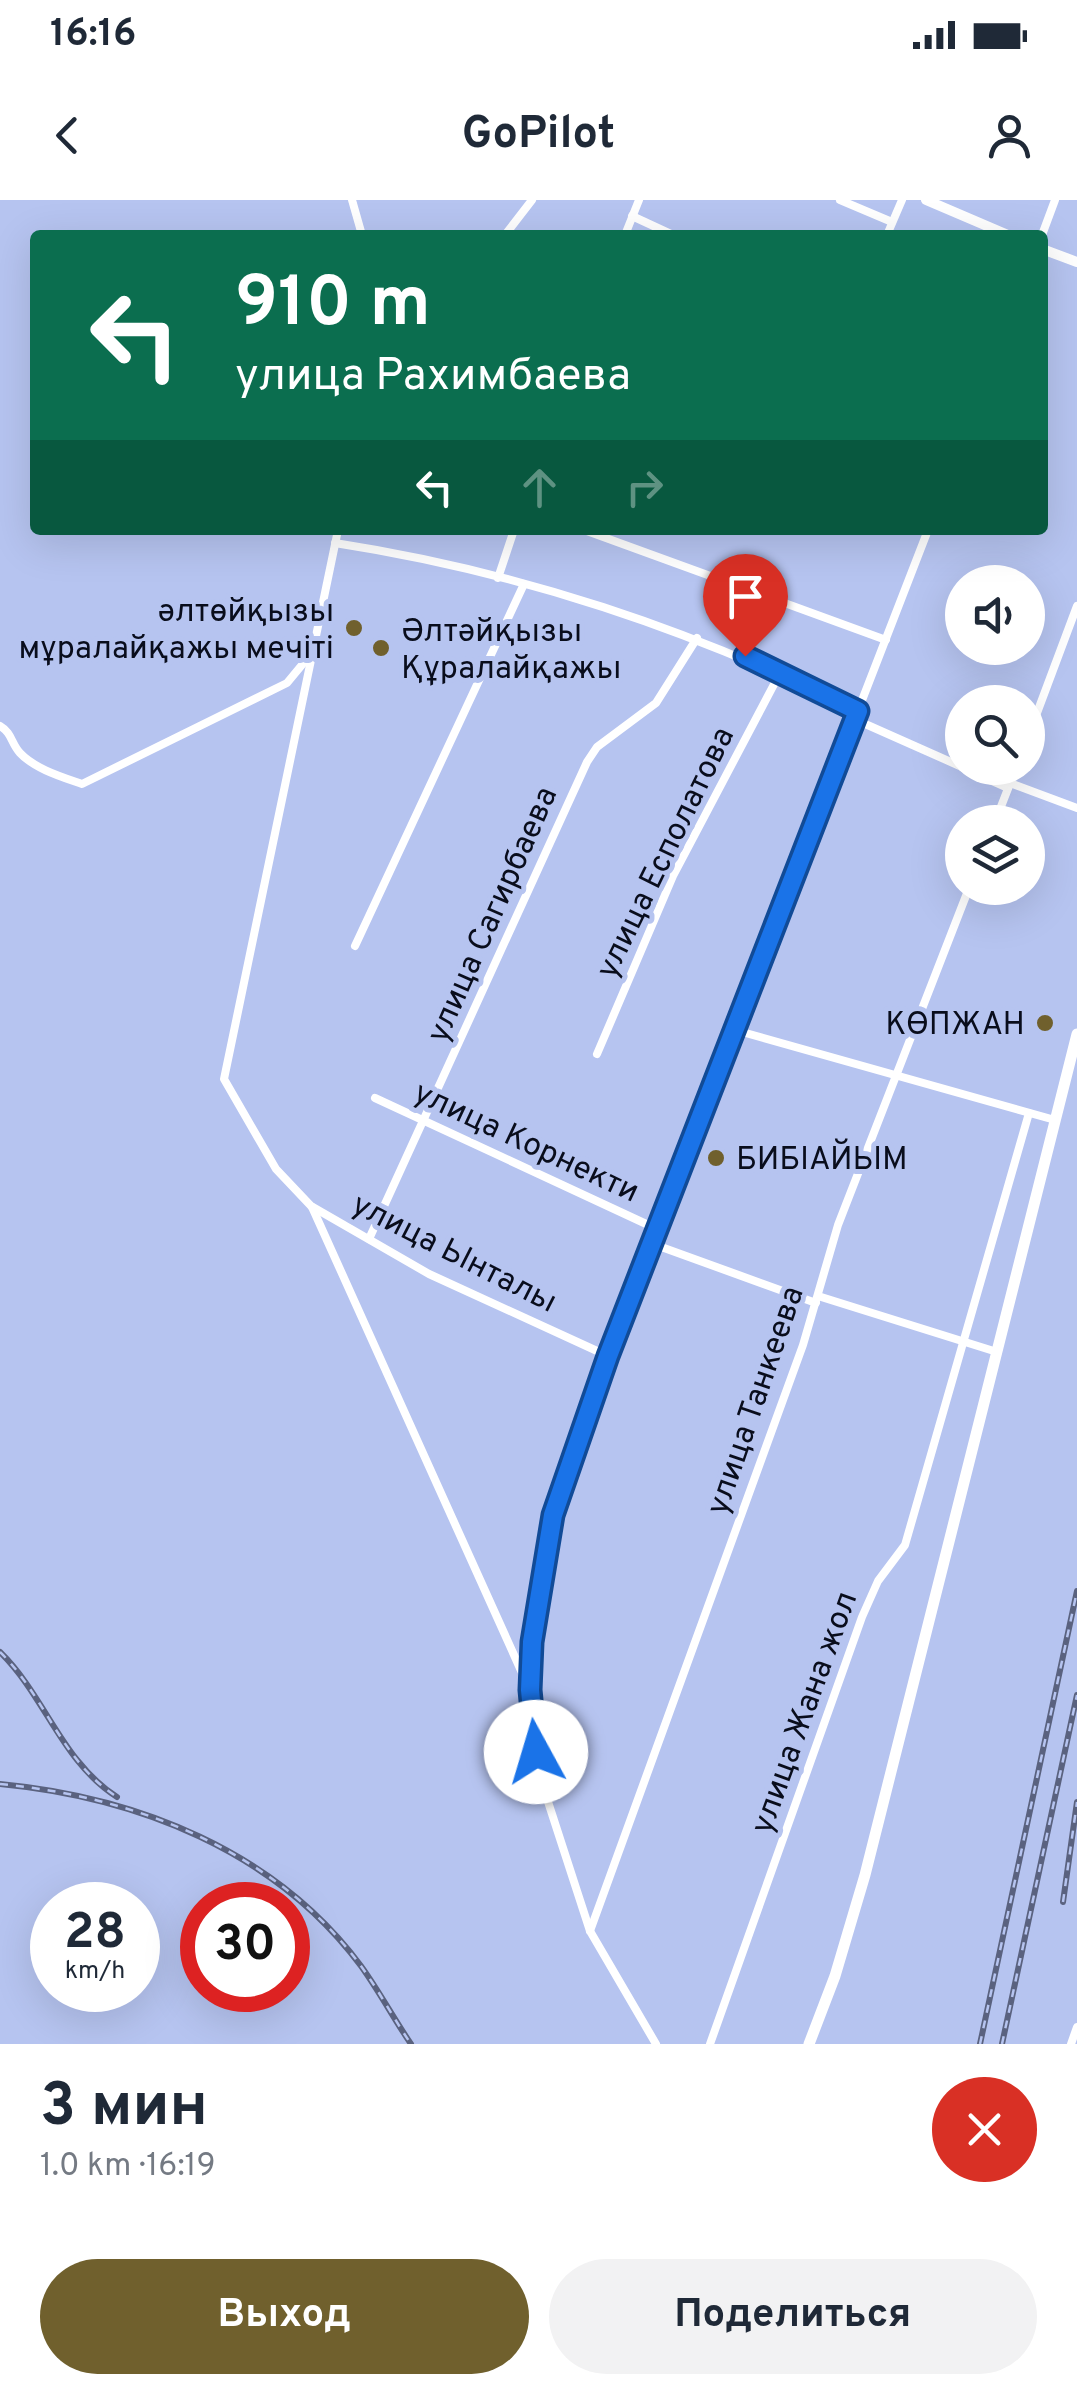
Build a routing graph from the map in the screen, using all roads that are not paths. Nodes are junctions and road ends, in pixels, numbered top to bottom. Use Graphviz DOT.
graph roads {
  1 [pos="352,200"];
  2 [pos="367,200"];
  3 [pos="532,200"];
  4 [pos="638,200"];
  5 [pos="840,200"];
  6 [pos="902,200"];
  7 [pos="926,200"];
  8 [pos="1055,200"];
  9 [pos="359,214"];
  10 [pos="632,216"];
  11 [pos="892,222"];
  12 [pos="361,230"];
  13 [pos="509,230"];
  14 [pos="627,230"];
  15 [pos="662,230"];
  16 [pos="889,230"];
  17 [pos="996,230"];
  18 [pos="1044,230"];
  19 [pos="1048,251"];
  20 [pos="1077,262"];
  21 [pos="337,535"];
  22 [pos="512,535"];
  23 [pos="598,535"];
  24 [pos="926,535"];
  25 [pos="335,543"];
  26 [pos="498,578"];
  27 [pos="524,584"];
  28 [pos="1077,606"];
  29 [pos="696,638"];
  30 [pos="886,640"];
  31 [pos="312,653"];
  32 [pos="780,673"];
  33 [pos="1045,692"];
  34 [pos="856,715"];
  35 [pos="0,726"];
  36 [pos="945,758"];
  37 [pos="1009,785"];
  38 [pos="1001,805"];
  39 [pos="1077,808"];
  40 [pos="962,905"];
  41 [pos="355,946"];
  42 [pos="735,1030"];
  43 [pos="1077,1034"];
  44 [pos="598,1054"];
  45 [pos="894,1075"];
  46 [pos="376,1098"];
  47 [pos="1030,1113"];
  48 [pos="426,1119"];
  49 [pos="1055,1120"];
  50 [pos="312,1206"];
  51 [pos="657,1229"];
  52 [pos="370,1239"];
  53 [pos="653,1244"];
  54 [pos="817,1299"];
  55 [pos="963,1341"];
  56 [pos="997,1352"];
  57 [pos="608,1356"];
  58 [pos="530,1690"];
  59 [pos="590,1931"];
  60 [pos="1077,2028"];
  61 [pos="656,2044"];
  62 [pos="710,2044"];
  63 [pos="809,2044"];
  64 [pos="1070,2044"];
  1 -- 9 [label="street"];
  2 -- 9 [label="street"];
  3 -- 13 [label="street"];
  4 -- 10 [label="street"];
  5 -- 11 [label="street"];
  6 -- 11 [label="street"];
  7 -- 17 [label="street"];
  8 -- 18 [label="street"];
  9 -- 12 [label="street"];
  10 -- 14 [label="street"];
  10 -- 15 [label="street"];
  11 -- 16 [label="street"];
  19 -- 20 [label="street"];
  21 -- 25 [label="street"];
  22 -- 26 [label="street"];
  23 -- 30 [label="street"];
  24 -- 30 [label="street"];
  25 -- 26 [label="street"];
  25 -- 31 [label="street"];
  26 -- 27 [label="street"];
  27 -- 29 [label="street"];
  27 -- 41 [label="street"];
  28 -- 33 [label="street"];
  29 -- 32 [label="street"];
  29 -- 48 [label="street, улица Сагирбаева"];
  30 -- 34 [label="street"];
  31 -- 35 [label="street"];
  31 -- 50 [label="street, улица Ынталы"];
  32 -- 34 [label="street"];
  32 -- 44 [label="street, улица Есполатова"];
  34 -- 36 [label="street"];
  34 -- 42 [label="street"];
  37 -- 38 [label="street"];
  37 -- 39 [label="street"];
  40 -- 45 [label="street, улица Танкеева"];
  42 -- 45 [label="street"];
  42 -- 51 [label="street"];
  43 -- 49 [label="main road"];
  45 -- 47 [label="street"];
  45 -- 54 [label="street, улица Танкеева"];
  46 -- 48 [label="street, улица Корнекти"];
  47 -- 49 [label="street"];
  47 -- 55 [label="street, улица Жана жол"];
  48 -- 51 [label="street, улица Корнекти"];
  48 -- 52 [label="street, улица Сагирбаева"];
  49 -- 56 [label="main road"];
  50 -- 52 [label="street, улица Ынталы"];
  50 -- 58 [label="street"];
  51 -- 53 [label="street"];
  52 -- 57 [label="street, улица Ынталы"];
  53 -- 54 [label="street"];
  53 -- 57 [label="street"];
  54 -- 55 [label="street"];
  54 -- 59 [label="street, улица Танкеева"];
  55 -- 56 [label="street"];
  55 -- 62 [label="street, улица Жана жол"];
  56 -- 63 [label="main road"];
  57 -- 58 [label="street"];
  58 -- 59 [label="street"];
  59 -- 61 [label="street"];
  60 -- 64 [label="street"];
}
